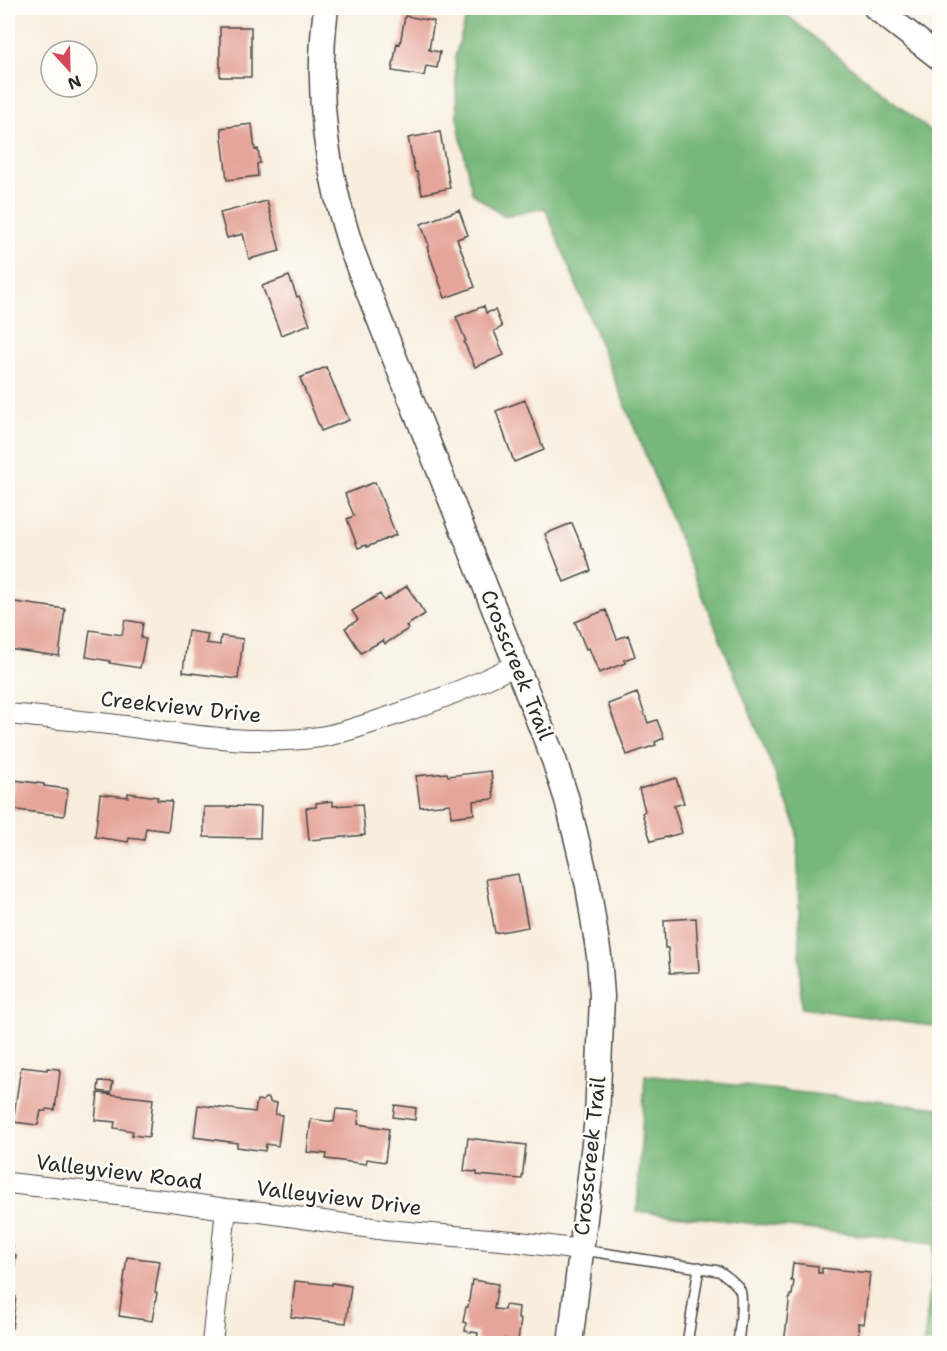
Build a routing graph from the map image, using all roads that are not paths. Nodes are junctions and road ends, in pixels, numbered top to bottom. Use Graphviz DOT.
graph roads {
  1 [pos="326,8"];
  2 [pos="876,8"];
  3 [pos="939,58"];
  4 [pos="516,665"];
  5 [pos="8,714"];
  6 [pos="8,1183"];
  7 [pos="226,1209"];
  8 [pos="580,1250"];
  9 [pos="699,1267"];
  10 [pos="212,1344"];
  11 [pos="570,1344"];
  12 [pos="687,1344"];
  13 [pos="738,1344"];
  1 -- 4 [label="street, Crosscreek Trail"];
  2 -- 3 [label="street"];
  4 -- 5 [label="street, Creekview Drive"];
  4 -- 8 [label="street, Crosscreek Trail"];
  6 -- 7 [label="street, Valleyview Road"];
  7 -- 8 [label="street, Valleyview Drive"];
  7 -- 10 [label="street, Valleyview Drive"];
  8 -- 9 [label="lane"];
  8 -- 11 [label="street, Crosscreek Trail"];
  9 -- 12 [label="lane"];
  9 -- 13 [label="lane"];
}
